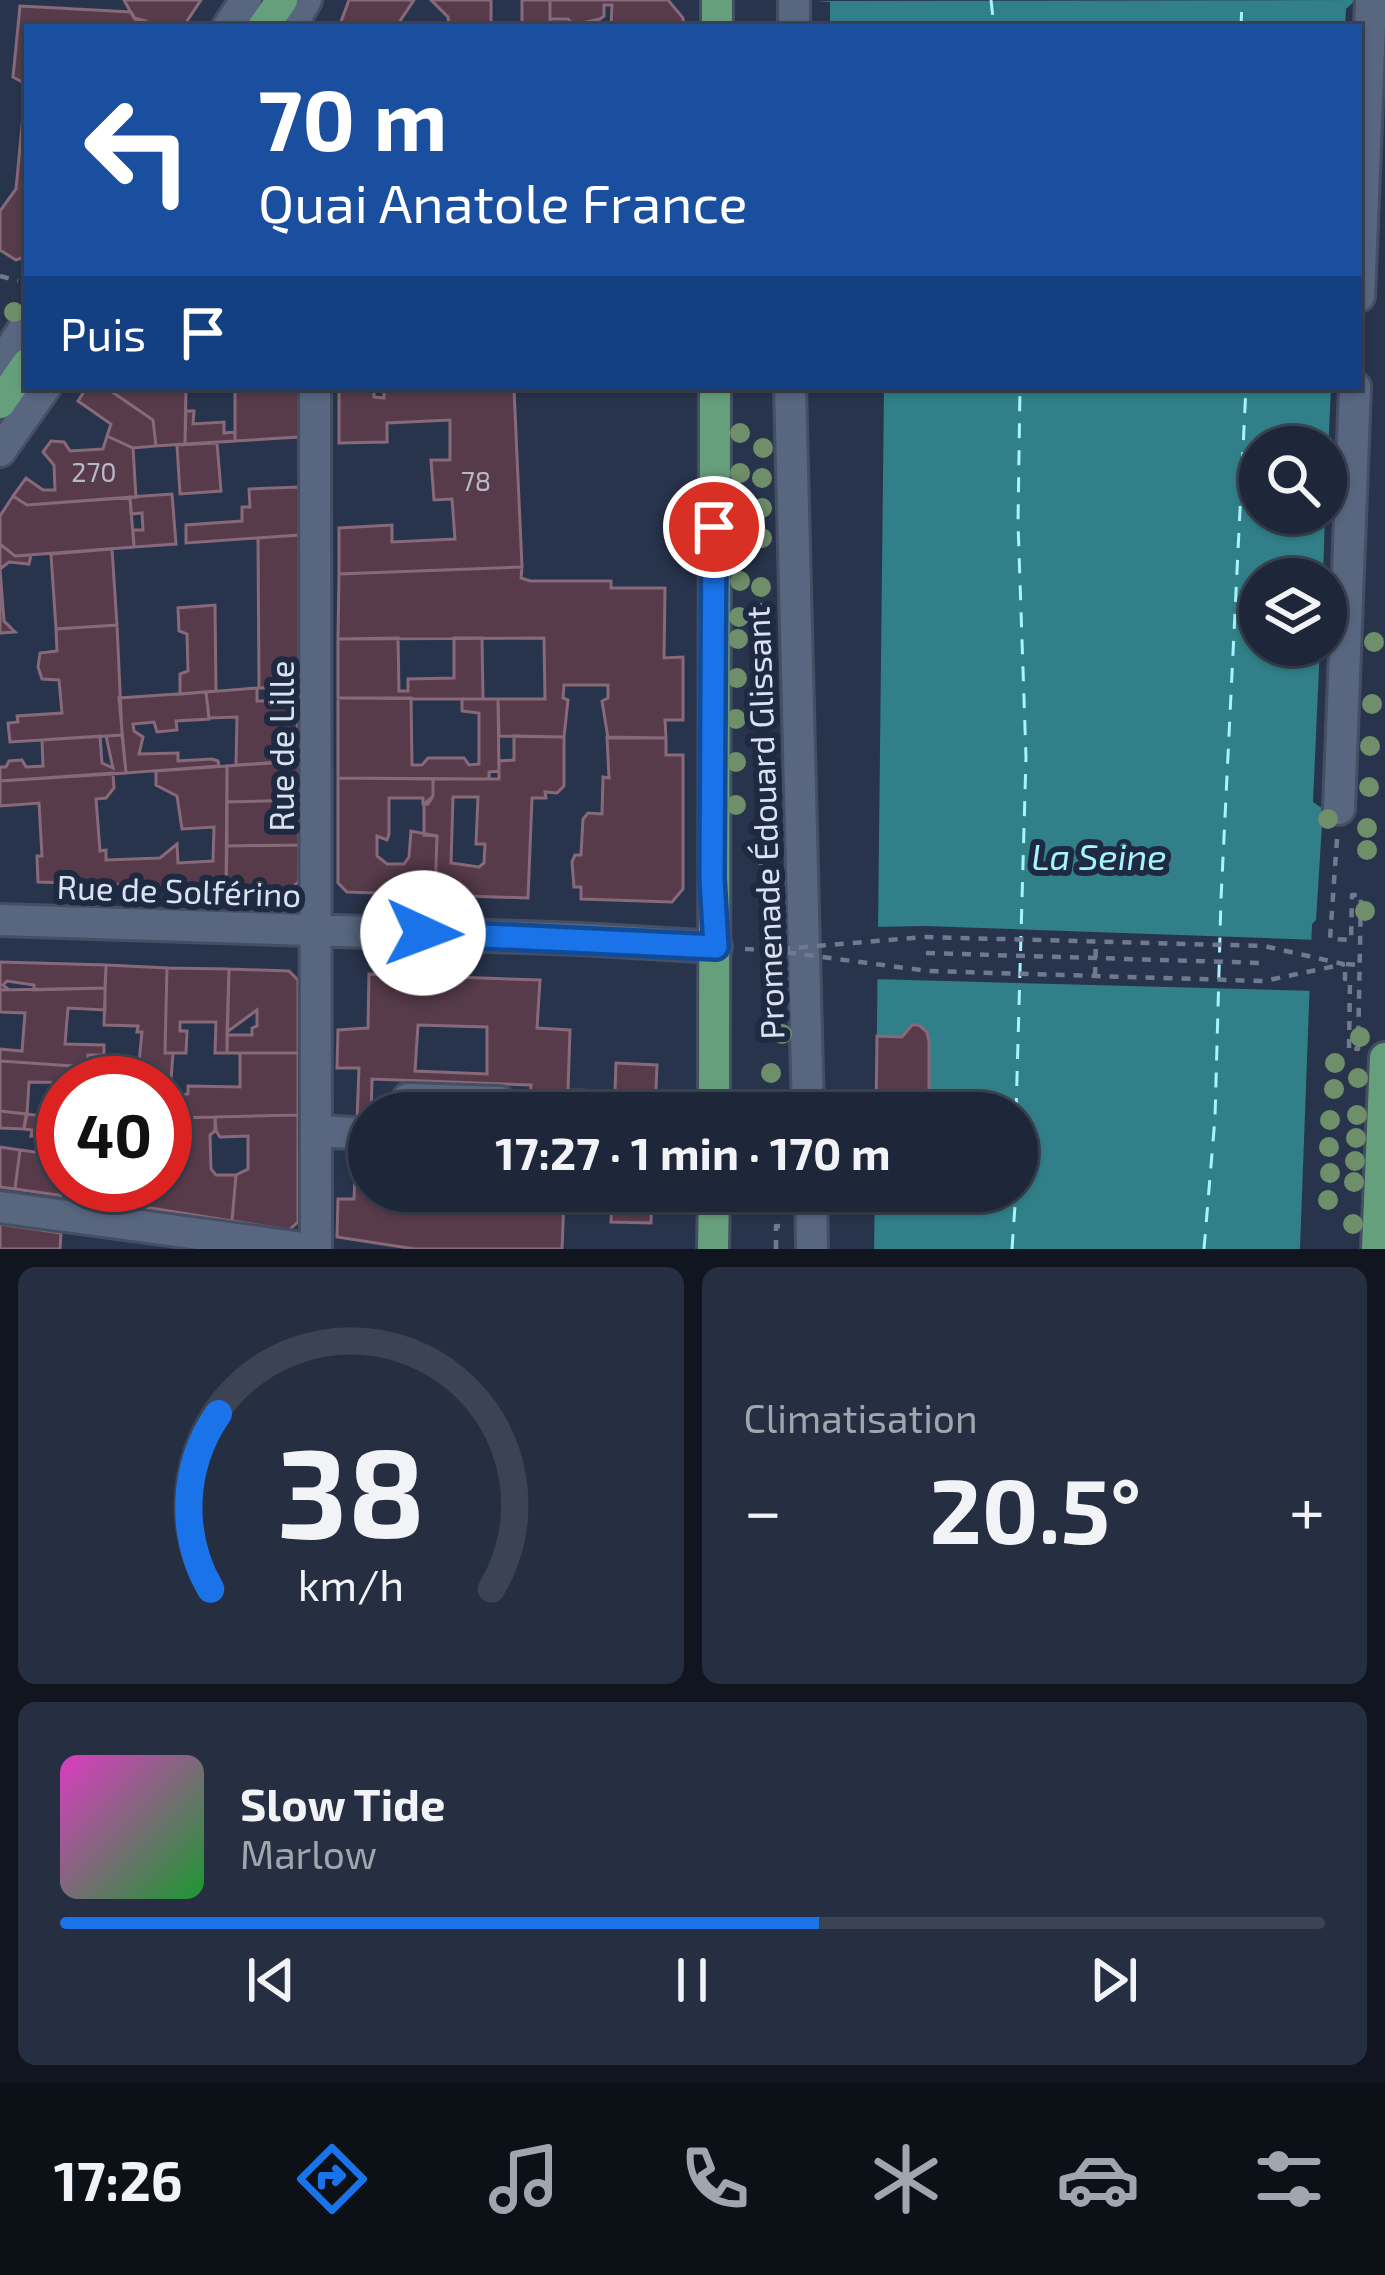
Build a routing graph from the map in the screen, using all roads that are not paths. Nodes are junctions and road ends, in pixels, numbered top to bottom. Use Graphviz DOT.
graph roads {
  1 [pos="311,0"];
  2 [pos="1371,0"];
  3 [pos="292,24"];
  4 [pos="1362,222"];
  5 [pos="24,329"];
  6 [pos="0,365"];
  7 [pos="24,368"];
  8 [pos="43,390"];
  9 [pos="315,390"];
  10 [pos="715,390"];
  11 [pos="790,390"];
  12 [pos="1355,390"];
  13 [pos="0,403"];
  14 [pos="0,451"];
  15 [pos="1338,815"];
  16 [pos="0,920"];
  17 [pos="319,930"];
  18 [pos="727,948"];
  19 [pos="1385,1058"];
  20 [pos="716,1092"];
  21 [pos="807,1092"];
  22 [pos="318,1131"];
  23 [pos="348,1133"];
  24 [pos="0,1207"];
  25 [pos="714,1212"];
  26 [pos="811,1212"];
  27 [pos="313,1249"];
  28 [pos="713,1249"];
  29 [pos="812,1249"];
  30 [pos="1377,1249"];
  1 -- 3 [label="street"];
  2 -- 4 [label="street"];
  5 -- 6 [label="street"];
  7 -- 13 [label="main road"];
  8 -- 14 [label="street"];
  9 -- 17 [label="street, Rue de Lille"];
  10 -- 18 [label="main road"];
  11 -- 21 [label="street, Promenade Édouard Glissant"];
  12 -- 15 [label="street"];
  16 -- 17 [label="street, Rue de Solférino"];
  17 -- 18 [label="street, Rue de Solférino"];
  17 -- 22 [label="street, Rue de Lille"];
  18 -- 20 [label="main road"];
  19 -- 30 [label="main road"];
  22 -- 23 [label="street"];
  22 -- 27 [label="street, Rue de Lille"];
  24 -- 27 [label="street"];
  25 -- 28 [label="main road"];
  26 -- 29 [label="street"];
}
